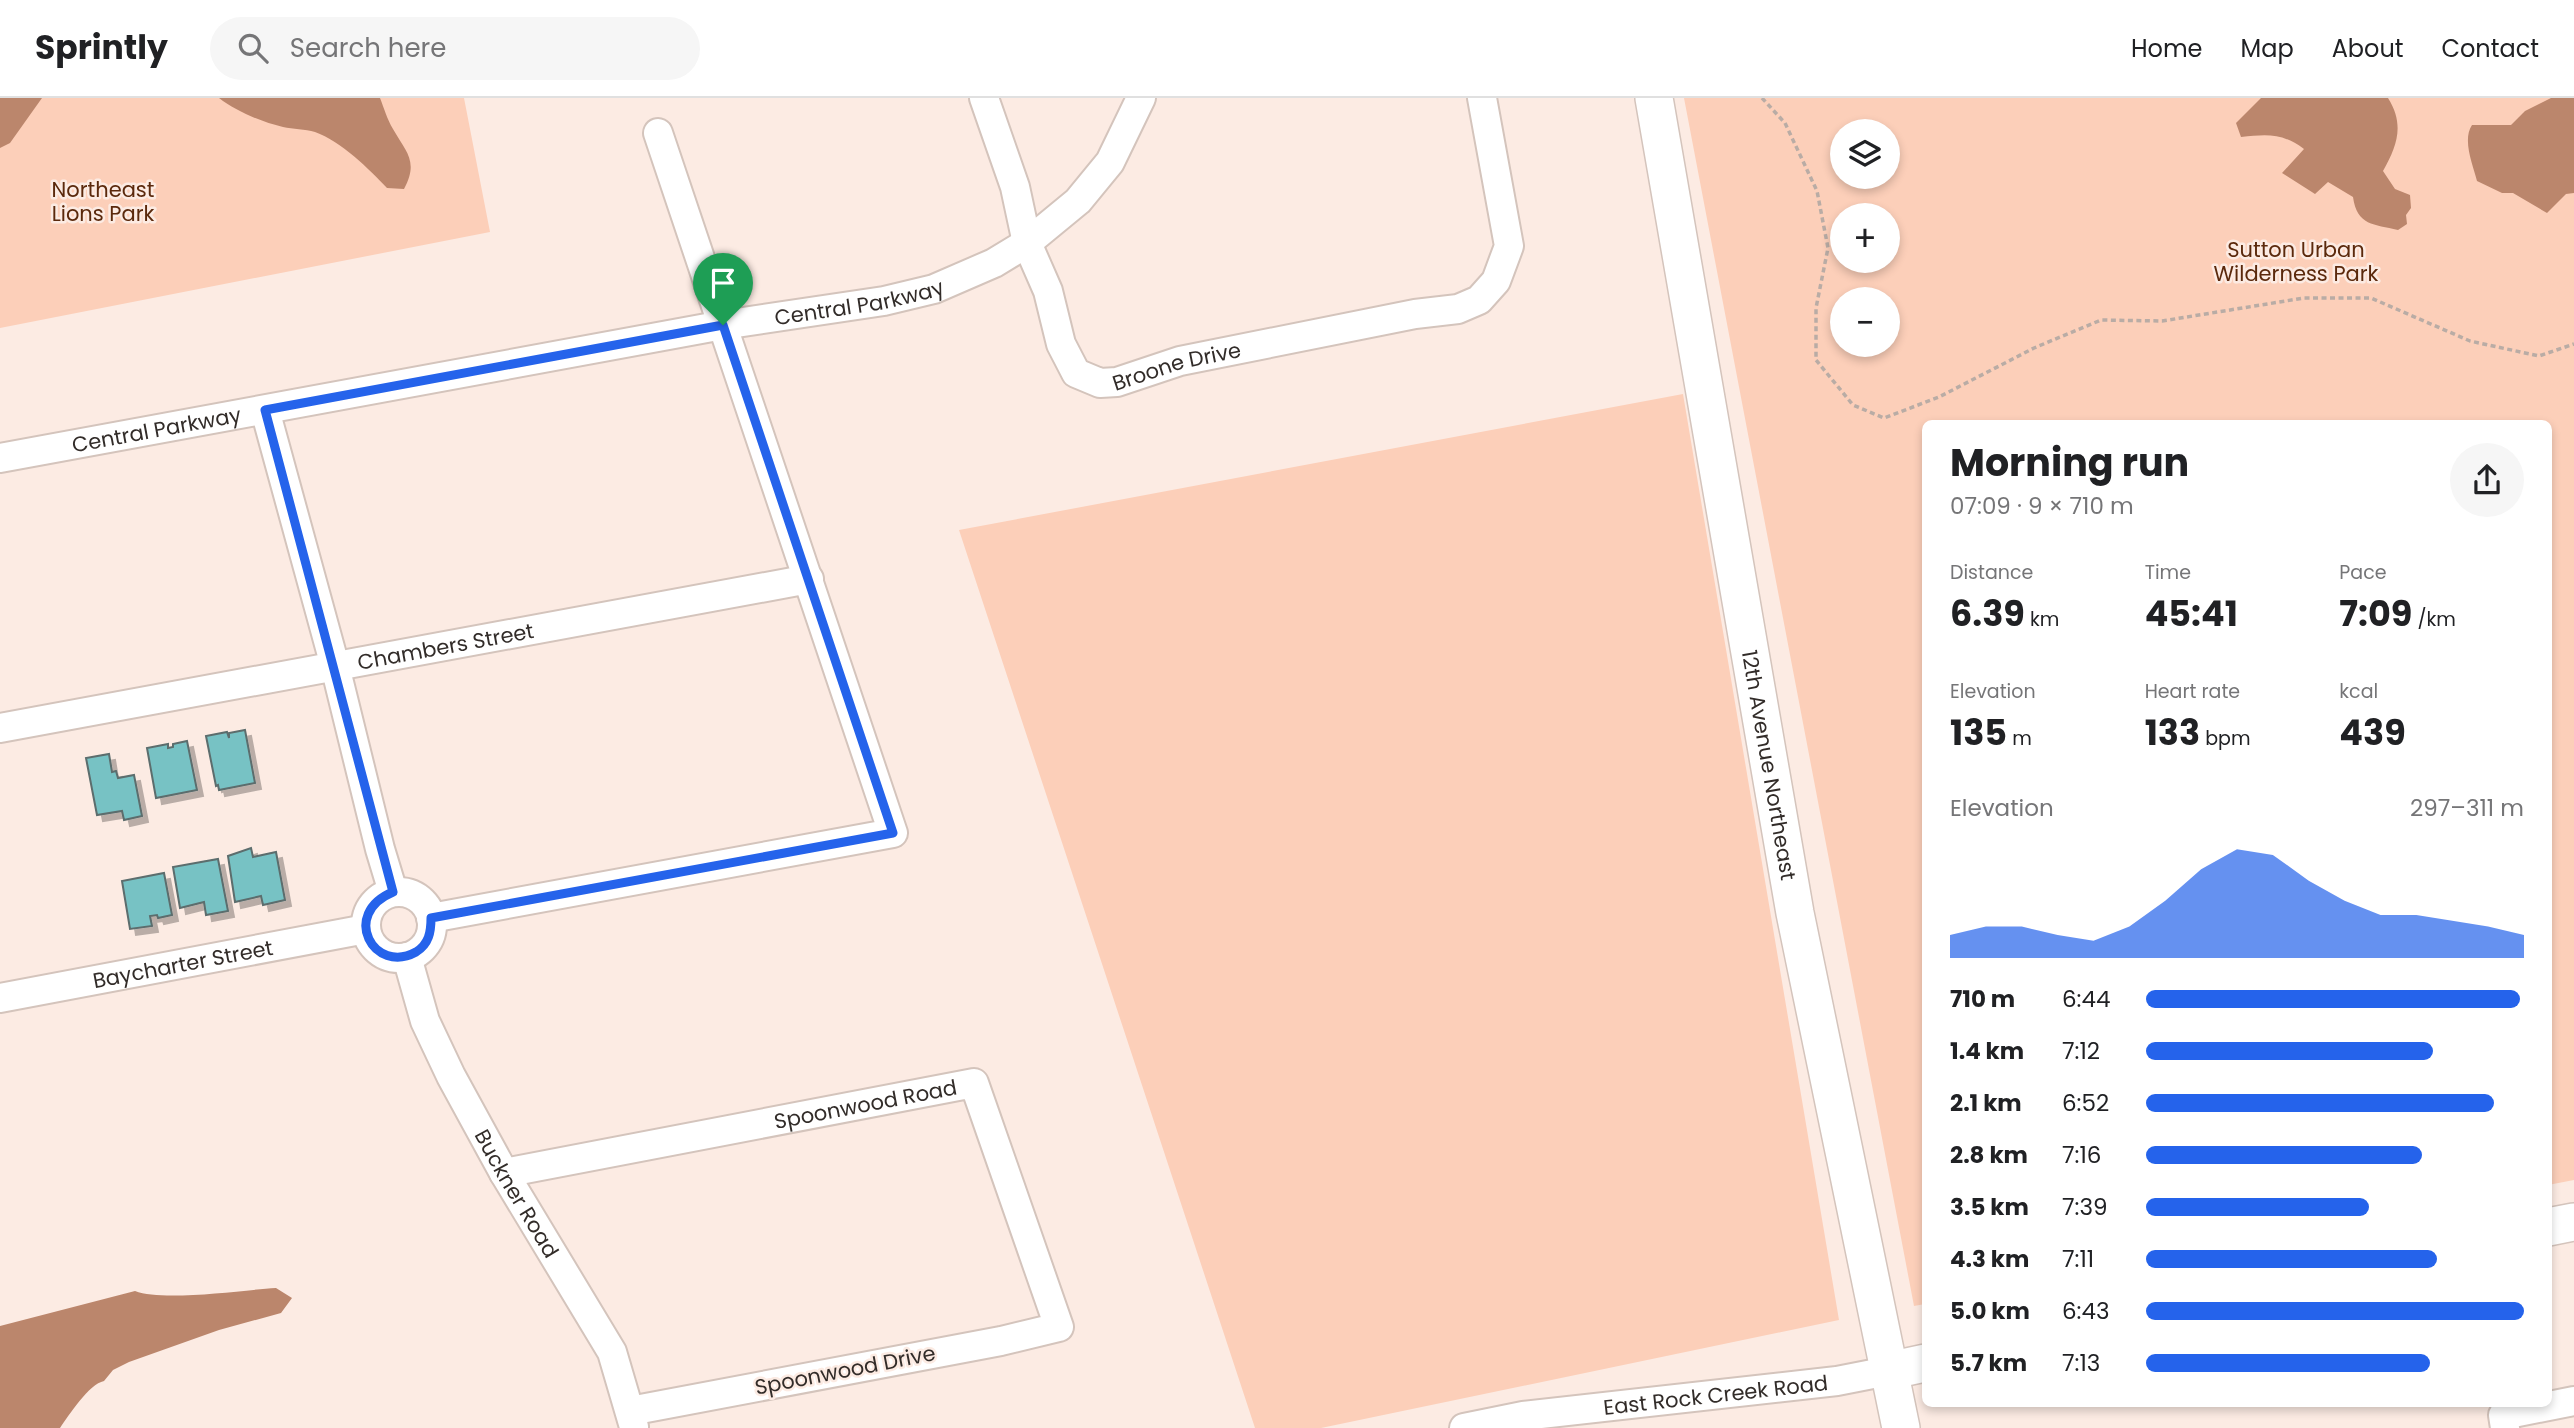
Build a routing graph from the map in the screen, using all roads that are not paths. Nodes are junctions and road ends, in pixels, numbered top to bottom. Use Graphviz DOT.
graph roads {
  1 [pos="984,98"];
  2 [pos="1141,98"];
  3 [pos="1482,98"];
  4 [pos="1654,98"];
  5 [pos="658,133"];
  6 [pos="1027,243"];
  7 [pos="723,325"];
  8 [pos="265,410"];
  9 [pos="0,458"];
  10 [pos="809,579"];
  11 [pos="335,666"];
  12 [pos="0,728"];
  13 [pos="393,892"];
  14 [pos="431,918"];
  15 [pos="366,929"];
  16 [pos="407,957"];
  17 [pos="0,998"];
  18 [pos="504,1173"];
  19 [pos="2574,1222"];
  20 [pos="2552,1226"];
  21 [pos="1059,1327"];
  22 [pos="1922,1364"];
  23 [pos="1888,1371"];
  24 [pos="2574,1401"];
  25 [pos="2552,1405"];
  26 [pos="2544,1407"];
  27 [pos="632,1420"];
  28 [pos="1464,1428"];
  29 [pos="1901,1428"];
  30 [pos="2505,1428"];
  1 -- 6 [label="street, Broone Drive"];
  2 -- 6 [label="street, Central Parkway"];
  3 -- 6 [label="street, Broone Drive"];
  4 -- 23 [label="main road, 12th Avenue Northeast"];
  5 -- 7 [label="street"];
  6 -- 7 [label="street, Central Parkway"];
  7 -- 8 [label="street, Central Parkway"];
  7 -- 10 [label="street"];
  8 -- 9 [label="street, Central Parkway"];
  8 -- 11 [label="street"];
  10 -- 11 [label="street, Chambers Street"];
  10 -- 14 [label="street"];
  11 -- 12 [label="street, Chambers Street"];
  11 -- 13 [label="street"];
  13 -- 14 [label="street"];
  13 -- 15 [label="street"];
  14 -- 16 [label="street"];
  15 -- 16 [label="street"];
  15 -- 17 [label="street, Baycharter Street"];
  16 -- 18 [label="street, Buckner Road"];
  18 -- 21 [label="street, Spoonwood Road"];
  18 -- 27 [label="street, Buckner Road"];
  19 -- 20 [label="main road"];
  21 -- 27 [label="street, Spoonwood Drive"];
  22 -- 23 [label="main road, East Rock Creek Road"];
  23 -- 28 [label="street, East Rock Creek Road"];
  23 -- 29 [label="main road, 12th Avenue Northeast"];
  24 -- 25 [label="street"];
  26 -- 30 [label="street"];
}
